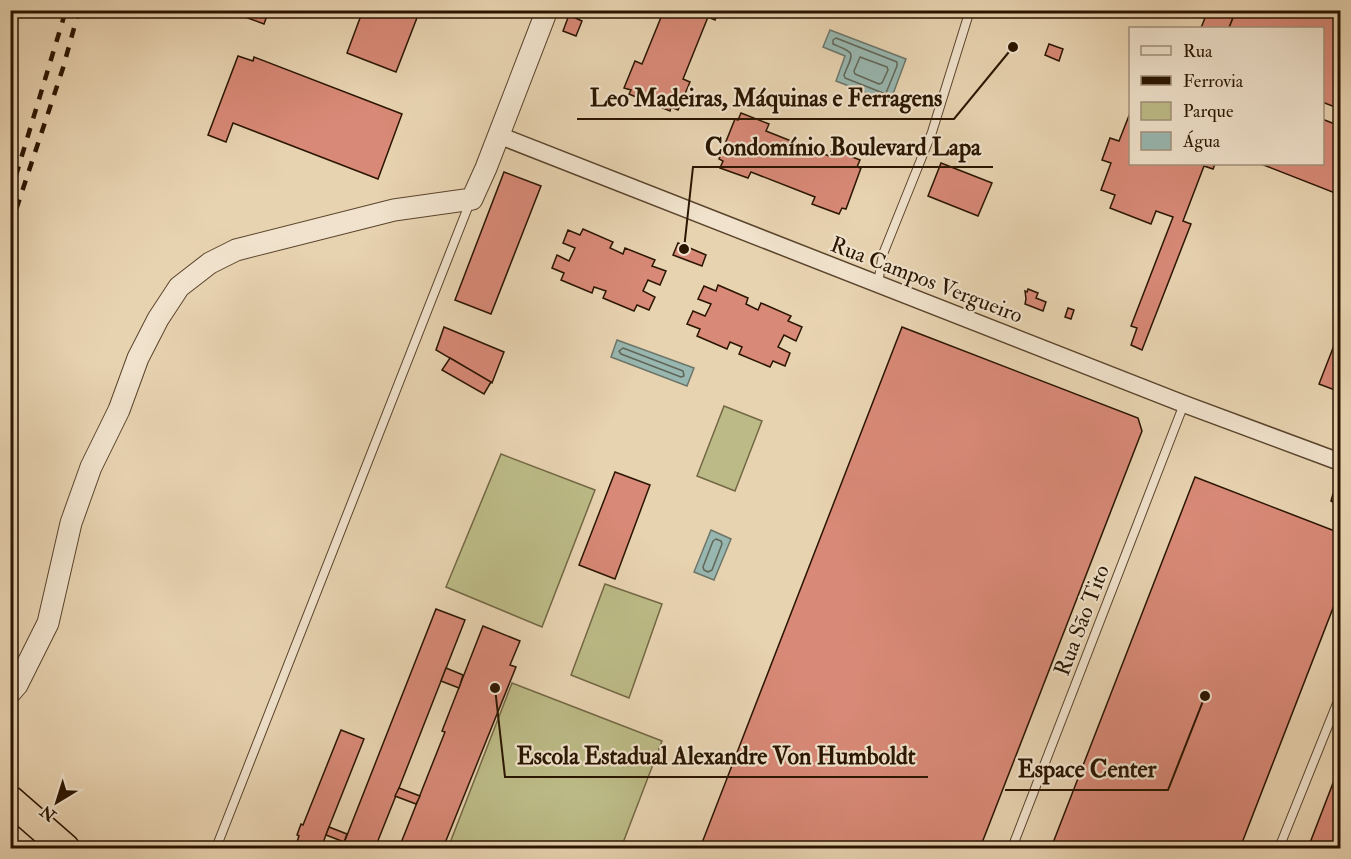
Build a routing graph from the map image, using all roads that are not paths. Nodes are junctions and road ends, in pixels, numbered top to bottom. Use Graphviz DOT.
graph roads {
  1 [pos="547,10"];
  2 [pos="970,10"];
  3 [pos="498,135"];
  4 [pos="472,199"];
  5 [pos="878,283"];
  6 [pos="1184,404"];
  7 [pos="1341,462"];
  8 [pos="10,693"];
  9 [pos="1341,696"];
  10 [pos="10,801"];
  11 [pos="65,849"];
  12 [pos="216,849"];
  13 [pos="1012,849"];
  14 [pos="1279,849"];
  1 -- 3 [label="street"];
  2 -- 5 [label="lane"];
  3 -- 4 [label="street"];
  3 -- 5 [label="street, Rua Campos Vergueiro"];
  4 -- 8 [label="street"];
  4 -- 12 [label="lane"];
  5 -- 6 [label="street, Rua Campos Vergueiro"];
  6 -- 7 [label="street, Rua Campos Vergueiro"];
  6 -- 13 [label="lane, Rua São Tito"];
  9 -- 14 [label="lane"];
  10 -- 11 [label="highway"];
}
